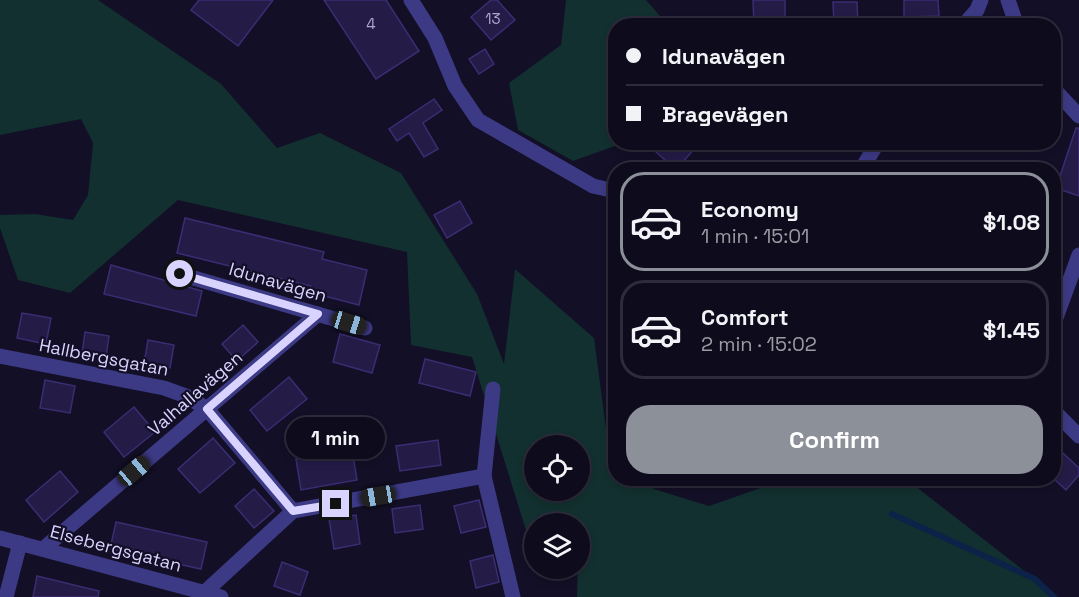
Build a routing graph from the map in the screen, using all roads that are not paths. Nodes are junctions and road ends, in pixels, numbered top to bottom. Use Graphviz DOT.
graph roads {
  1 [pos="411,0"];
  2 [pos="981,0"];
  3 [pos="1008,0"];
  4 [pos="970,18"];
  5 [pos="1014,18"];
  6 [pos="1061,97"];
  7 [pos="1079,116"];
  8 [pos="608,189"];
  9 [pos="1079,255"];
  10 [pos="180,274"];
  11 [pos="1061,304"];
  12 [pos="318,314"];
  13 [pos="365,328"];
  14 [pos="0,356"];
  15 [pos="493,389"];
  16 [pos="207,409"];
  17 [pos="1061,418"];
  18 [pos="1079,436"];
  19 [pos="484,476"];
  20 [pos="293,511"];
  21 [pos="0,538"];
  22 [pos="20,543"];
  23 [pos="43,549"];
  24 [pos="205,594"];
  25 [pos="6,597"];
  26 [pos="221,597"];
  27 [pos="513,597"];
  1 -- 8 [label="street"];
  2 -- 4 [label="street"];
  3 -- 5 [label="street"];
  6 -- 7 [label="street"];
  9 -- 11 [label="street"];
  10 -- 12 [label="street, Idunavägen"];
  12 -- 13 [label="street, Idunavägen"];
  12 -- 16 [label="street, Valhallavägen"];
  14 -- 16 [label="street, Hallbergsgatan"];
  15 -- 19 [label="street"];
  16 -- 20 [label="street, Hallbergsgatan"];
  16 -- 23 [label="street, Valhallavägen"];
  17 -- 18 [label="street"];
  19 -- 20 [label="street"];
  19 -- 27 [label="street"];
  20 -- 24 [label="street"];
  21 -- 22 [label="street, Elsebergsgatan"];
  22 -- 23 [label="street, Elsebergsgatan"];
  22 -- 25 [label="street"];
  23 -- 24 [label="street, Elsebergsgatan"];
  24 -- 26 [label="street, Elsebergsgatan"];
}
